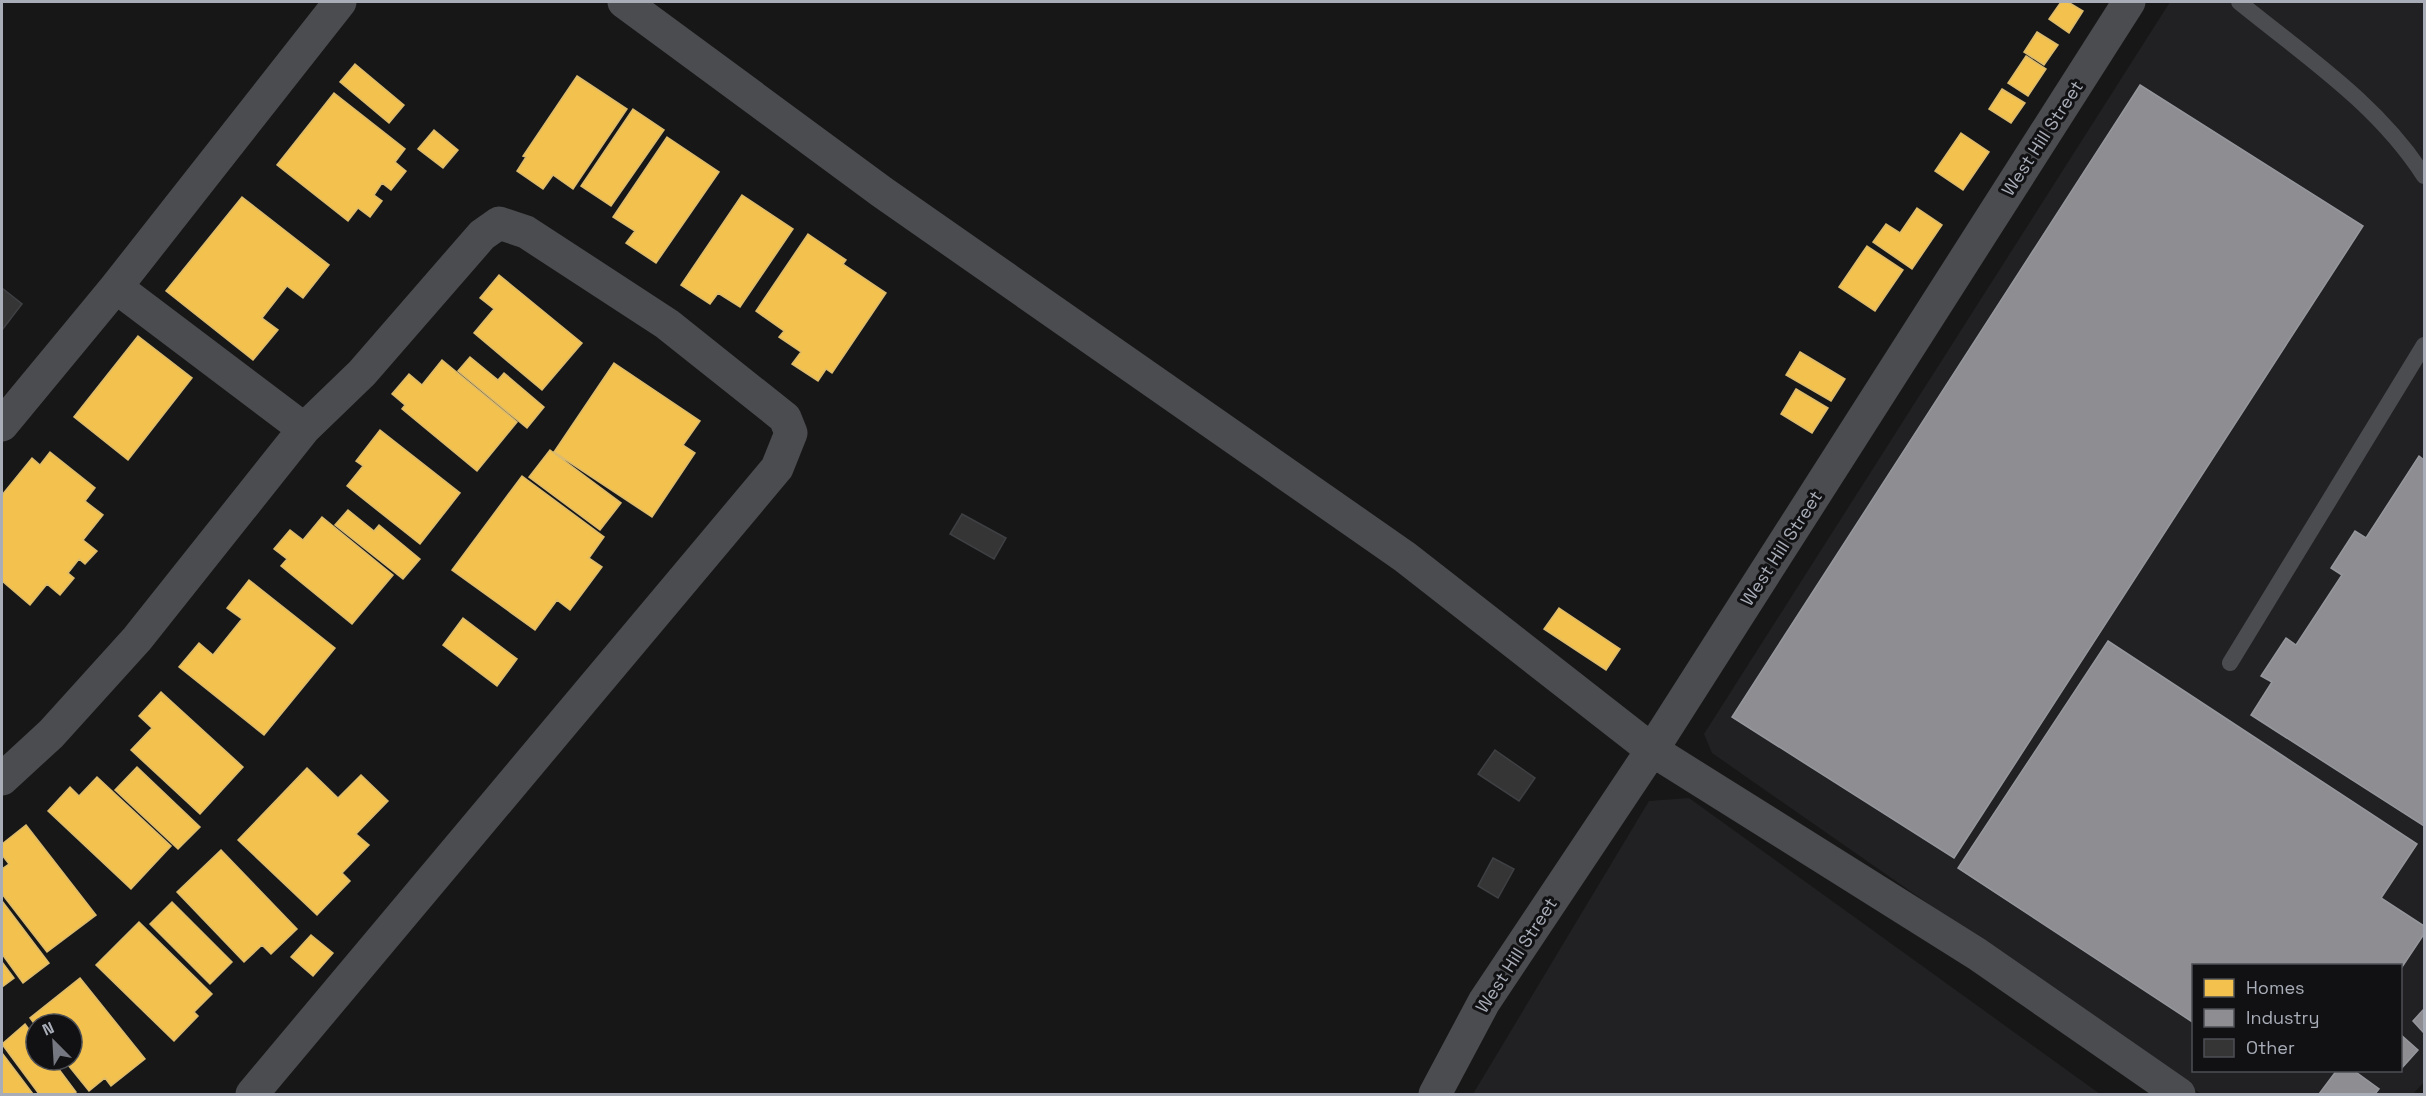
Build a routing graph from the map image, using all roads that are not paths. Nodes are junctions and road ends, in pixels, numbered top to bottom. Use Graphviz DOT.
graph roads {
  1 [pos="340,2"];
  2 [pos="624,2"];
  3 [pos="2129,2"];
  4 [pos="2239,2"];
  5 [pos="2424,176"];
  6 [pos="116,287"];
  7 [pos="2424,345"];
  8 [pos="2,425"];
  9 [pos="304,429"];
  10 [pos="2230,663"];
  11 [pos="1652,750"];
  12 [pos="2,779"];
  13 [pos="252,1095"];
  14 [pos="1435,1095"];
  15 [pos="2179,1095"];
  1 -- 6 [label="street"];
  2 -- 11 [label="street"];
  3 -- 11 [label="street, West Hill Street"];
  4 -- 5 [label="lane"];
  6 -- 8 [label="street"];
  6 -- 9 [label="street"];
  7 -- 10 [label="lane"];
  9 -- 12 [label="street"];
  9 -- 13 [label="street"];
  11 -- 14 [label="street, West Hill Street"];
  11 -- 15 [label="street"];
}
